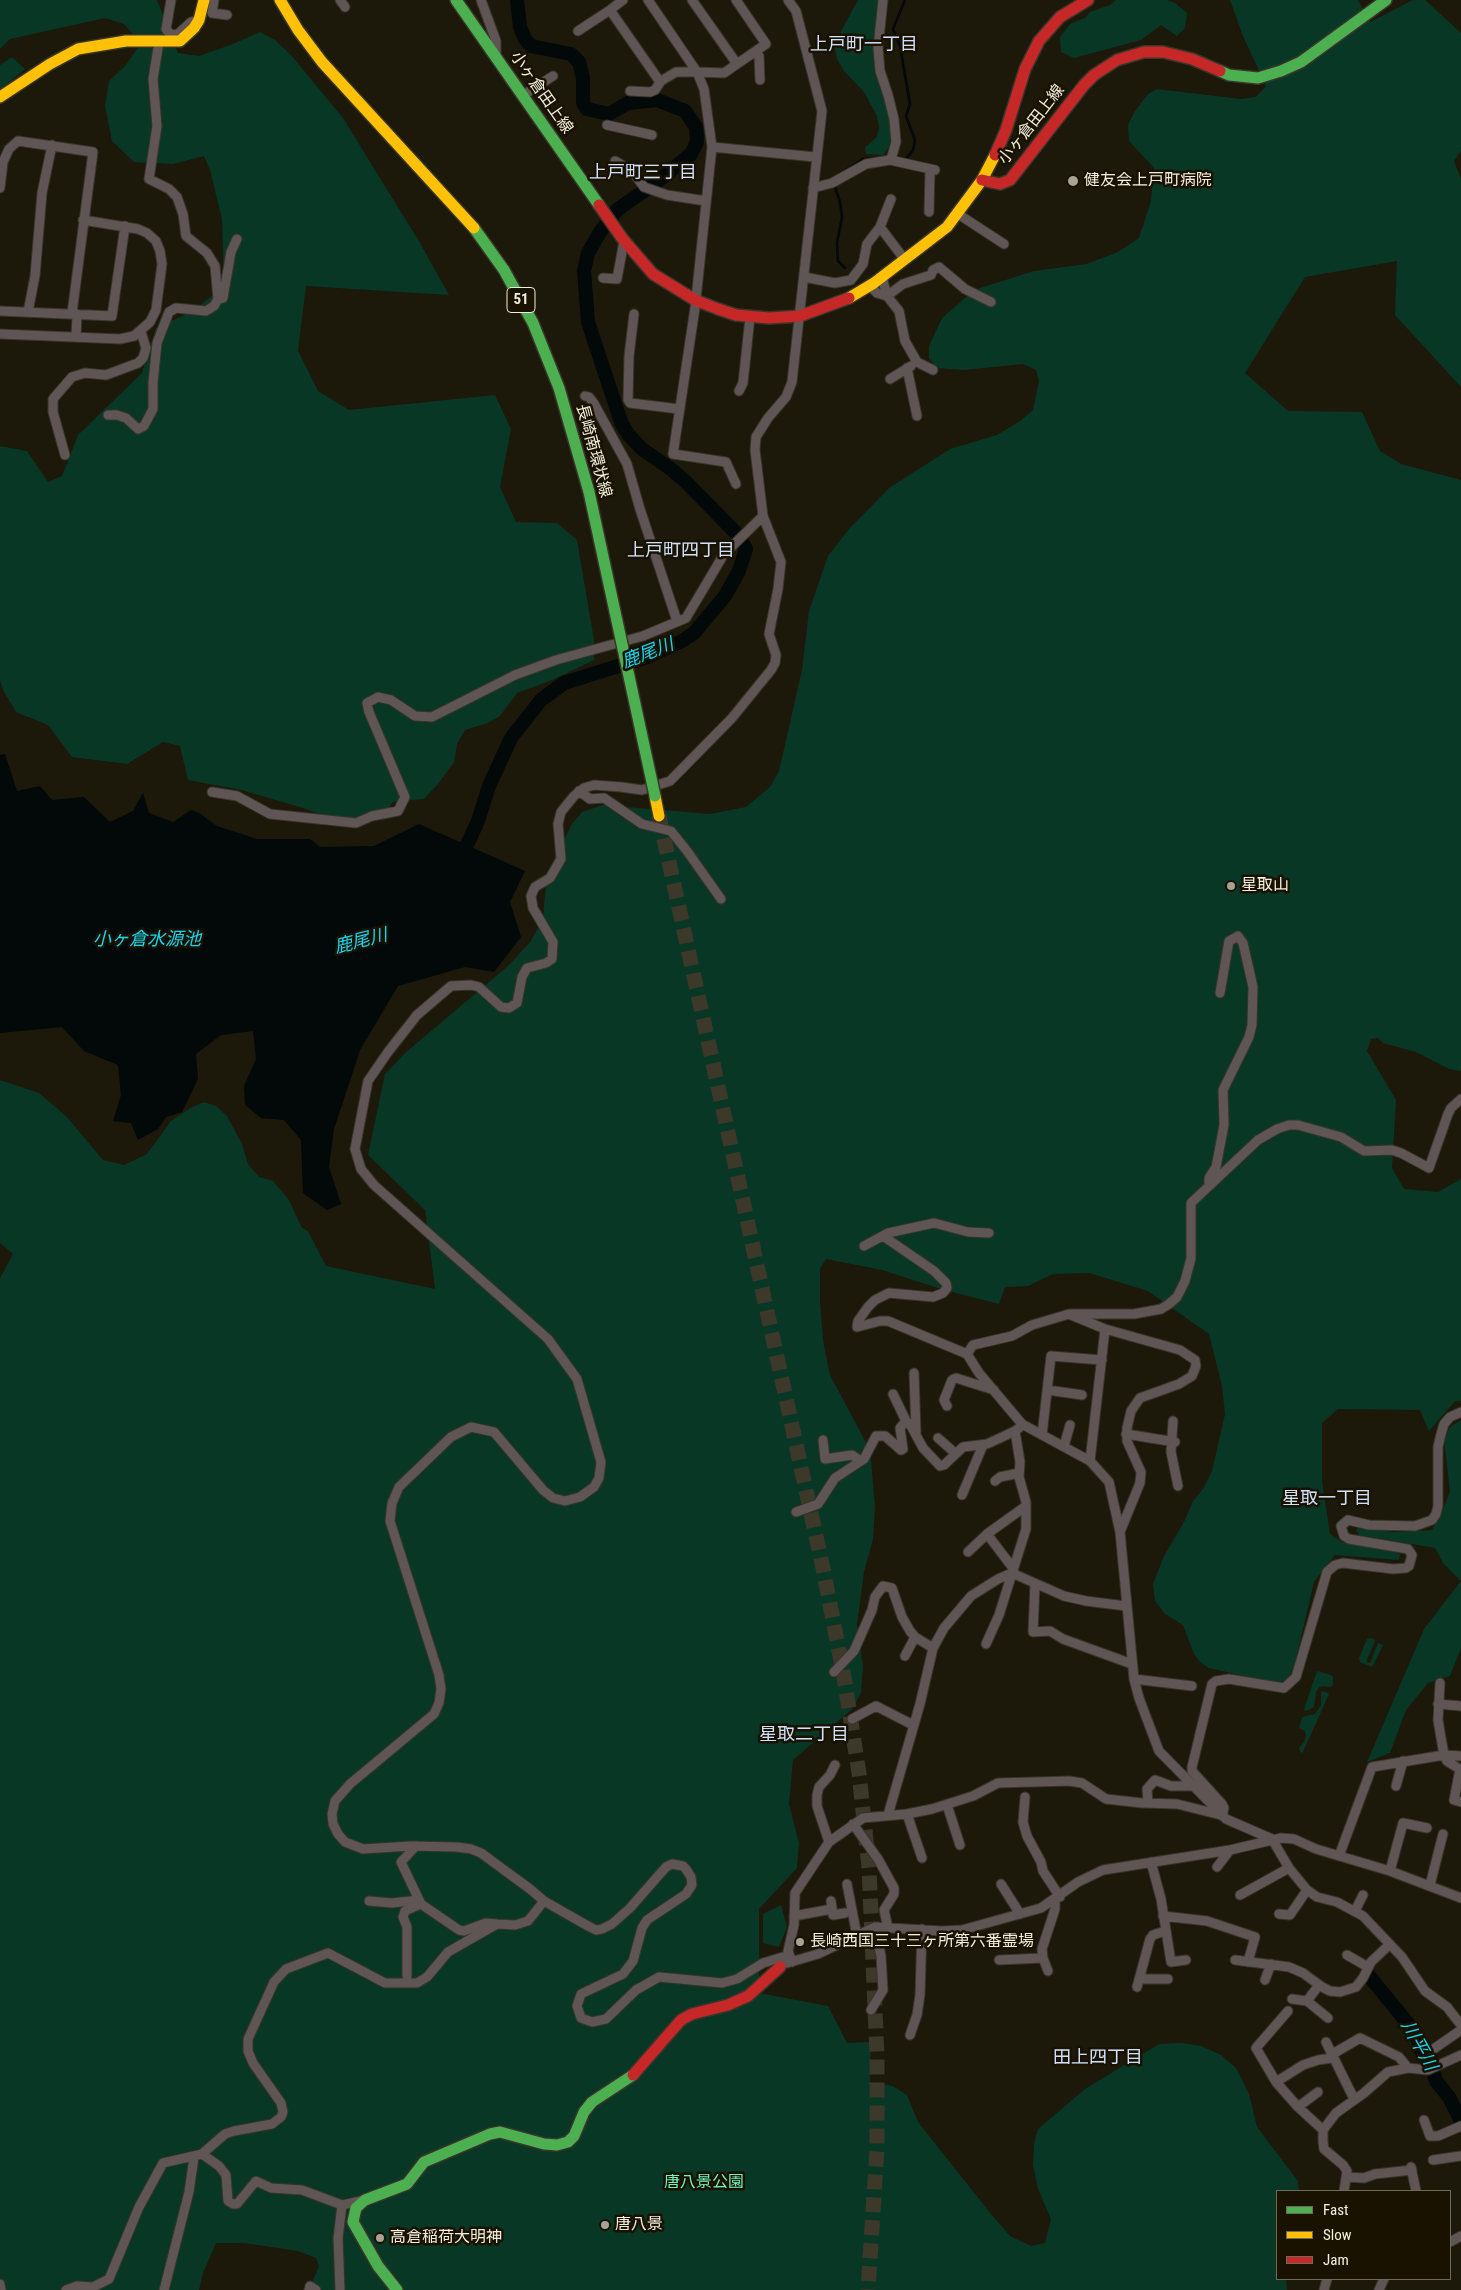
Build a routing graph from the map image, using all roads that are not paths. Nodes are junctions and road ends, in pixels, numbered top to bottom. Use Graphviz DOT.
graph roads {
  1 [pos="171,0"];
  2 [pos="204,0"];
  3 [pos="214,0"];
  4 [pos="269,0"];
  5 [pos="280,0"];
  6 [pos="291,0"];
  7 [pos="456,0"];
  8 [pos="481,0"];
  9 [pos="623,0"];
  10 [pos="648,0"];
  11 [pos="692,0"];
  12 [pos="736,0"];
  13 [pos="788,0"];
  14 [pos="883,0"];
  15 [pos="1088,0"];
  16 [pos="1386,0"];
  17 [pos="610,10"];
  18 [pos="227,15"];
  19 [pos="199,20"];
  20 [pos="578,32"];
  21 [pos="159,42"];
  22 [pos="756,51"];
  23 [pos="496,57"];
  24 [pos="737,64"];
  25 [pos="697,72"];
  26 [pos="553,76"];
  27 [pos="760,80"];
  28 [pos="661,81"];
  29 [pos="630,92"];
  30 [pos="0,96"];
  31 [pos="522,96"];
  32 [pos="358,104"];
  33 [pos="607,125"];
  34 [pos="652,135"];
  35 [pos="394,142"];
  36 [pos="52,145"];
  37 [pos="712,147"];
  38 [pos="815,158"];
  39 [pos="890,160"];
  40 [pos="615,161"];
  41 [pos="982,180"];
  42 [pos="0,188"];
  43 [pos="812,188"];
  44 [pos="891,199"];
  45 [pos="706,201"];
  46 [pos="929,212"];
  47 [pos="958,214"];
  48 [pos="83,220"];
  49 [pos="125,226"];
  50 [pos="880,227"];
  51 [pos="237,239"];
  52 [pos="623,240"];
  53 [pos="1004,244"];
  54 [pos="904,260"];
  55 [pos="804,276"];
  56 [pos="882,277"];
  57 [pos="603,278"];
  58 [pos="870,286"];
  59 [pos="887,296"];
  60 [pos="218,299"];
  61 [pos="695,300"];
  62 [pos="991,302"];
  63 [pos="0,311"];
  64 [pos="28,312"];
  65 [pos="75,313"];
  66 [pos="634,314"];
  67 [pos="800,316"];
  68 [pos="750,317"];
  69 [pos="141,332"];
  70 [pos="0,334"];
  71 [pos="76,337"];
  72 [pos="917,362"];
  73 [pos="907,368"];
  74 [pos="933,370"];
  75 [pos="890,379"];
  76 [pos="739,391"];
  77 [pos="585,396"];
  78 [pos="679,409"];
  79 [pos="108,415"];
  80 [pos="917,416"];
  81 [pos="65,455"];
  82 [pos="736,484"];
  83 [pos="763,516"];
  84 [pos="677,622"];
  85 [pos="580,791"];
  86 [pos="212,792"];
  87 [pos="659,816"];
  88 [pos="721,899"];
  89 [pos="1220,993"];
  90 [pos="1461,1099"];
  91 [pos="1209,1186"];
  92 [pos="989,1233"];
  93 [pos="883,1236"];
  94 [pos="864,1246"];
  95 [pos="1069,1314"];
  96 [pos="1106,1329"];
  97 [pos="967,1354"];
  98 [pos="1102,1360"];
  99 [pos="914,1373"];
  100 [pos="994,1390"];
  101 [pos="1048,1390"];
  102 [pos="892,1394"];
  103 [pos="1082,1395"];
  104 [pos="947,1406"];
  105 [pos="1461,1412"];
  106 [pos="906,1421"];
  107 [pos="1173,1421"];
  108 [pos="1022,1424"];
  109 [pos="1070,1425"];
  110 [pos="1015,1431"];
  111 [pos="915,1434"];
  112 [pos="1126,1434"];
  113 [pos="1042,1435"];
  114 [pos="938,1438"];
  115 [pos="824,1440"];
  116 [pos="1173,1442"];
  117 [pos="983,1445"];
  118 [pos="1064,1446"];
  119 [pos="956,1453"];
  120 [pos="861,1461"];
  121 [pos="1090,1461"];
  122 [pos="1019,1473"];
  123 [pos="995,1481"];
  124 [pos="1178,1486"];
  125 [pos="962,1495"];
  126 [pos="1026,1506"];
  127 [pos="796,1512"];
  128 [pos="1120,1532"];
  129 [pos="987,1534"];
  130 [pos="968,1552"];
  131 [pos="1012,1571"];
  132 [pos="1035,1584"];
  133 [pos="1126,1606"];
  134 [pos="915,1637"];
  135 [pos="986,1644"];
  136 [pos="933,1648"];
  137 [pos="905,1656"];
  138 [pos="1132,1664"];
  139 [pos="834,1672"];
  140 [pos="1134,1679"];
  141 [pos="1440,1683"];
  142 [pos="1192,1686"];
  143 [pos="1438,1704"];
  144 [pos="1461,1706"];
  145 [pos="852,1719"];
  146 [pos="914,1725"];
  147 [pos="1444,1755"];
  148 [pos="1461,1756"];
  149 [pos="1403,1761"];
  150 [pos="835,1764"];
  151 [pos="1460,1769"];
  152 [pos="1194,1786"];
  153 [pos="1396,1786"];
  154 [pos="1024,1797"];
  155 [pos="1461,1802"];
  156 [pos="1148,1803"];
  157 [pos="947,1805"];
  158 [pos="907,1814"];
  159 [pos="888,1815"];
  160 [pos="1222,1816"];
  161 [pos="853,1824"];
  162 [pos="1428,1828"];
  163 [pos="1443,1834"];
  164 [pos="1272,1839"];
  165 [pos="829,1842"];
  166 [pos="960,1845"];
  167 [pos="416,1846"];
  168 [pos="1230,1850"];
  169 [pos="1339,1856"];
  170 [pos="922,1858"];
  171 [pos="1151,1862"];
  172 [pos="1216,1867"];
  173 [pos="1289,1868"];
  174 [pos="1390,1871"];
  175 [pos="848,1884"];
  176 [pos="1001,1884"];
  177 [pos="1430,1885"];
  178 [pos="1307,1890"];
  179 [pos="1240,1895"];
  180 [pos="1363,1895"];
  181 [pos="1057,1898"];
  182 [pos="1461,1898"];
  183 [pos="369,1901"];
  184 [pos="544,1901"];
  185 [pos="420,1902"];
  186 [pos="1355,1911"];
  187 [pos="846,1912"];
  188 [pos="1020,1914"];
  189 [pos="1279,1914"];
  190 [pos="794,1916"];
  191 [pos="1163,1916"];
  192 [pos="497,1924"];
  193 [pos="875,1927"];
  194 [pos="888,1928"];
  195 [pos="922,1929"];
  196 [pos="1165,1930"];
  197 [pos="857,1936"];
  198 [pos="1390,1944"];
  199 [pos="1347,1955"];
  200 [pos="1043,1958"];
  201 [pos="999,1960"];
  202 [pos="1186,1960"];
  203 [pos="1235,1960"];
  204 [pos="792,1962"];
  205 [pos="1248,1962"];
  206 [pos="1271,1964"];
  207 [pos="780,1967"];
  208 [pos="1368,1967"];
  209 [pos="1048,1971"];
  210 [pos="408,1976"];
  211 [pos="1168,1979"];
  212 [pos="1265,1980"];
  213 [pos="1319,1985"];
  214 [pos="1292,1999"];
  215 [pos="1307,2001"];
  216 [pos="871,2010"];
  217 [pos="1288,2011"];
  218 [pos="1328,2018"];
  219 [pos="1461,2025"];
  220 [pos="1461,2030"];
  221 [pos="910,2035"];
  222 [pos="1326,2042"];
  223 [pos="1434,2045"];
  224 [pos="1461,2055"];
  225 [pos="1332,2056"];
  226 [pos="1408,2068"];
  227 [pos="1276,2082"];
  228 [pos="1318,2092"];
  229 [pos="1354,2099"];
  230 [pos="1298,2108"];
  231 [pos="1424,2120"];
  232 [pos="1461,2126"];
  233 [pos="1323,2130"];
  234 [pos="198,2155"];
  235 [pos="1461,2156"];
  236 [pos="1433,2160"];
  237 [pos="1346,2177"];
  238 [pos="1344,2190"];
  239 [pos="1416,2190"];
  240 [pos="365,2200"];
  241 [pos="342,2205"];
  242 [pos="0,2284"];
  243 [pos="2,2290"];
  244 [pos="66,2290"];
  245 [pos="164,2290"];
  246 [pos="308,2290"];
  247 [pos="316,2290"];
  248 [pos="340,2290"];
  249 [pos="397,2290"];
  1 -- 19 [label="street"];
  2 -- 19 [label="main road"];
  3 -- 18 [label="street"];
  4 -- 32 [label="main road, 51"];
  5 -- 32 [label="main road, 51"];
  6 -- 35 [label="main road, 51"];
  7 -- 23 [label="main road, 小ヶ倉田上線"];
  8 -- 23 [label="street"];
  9 -- 17 [label="street"];
  10 -- 25 [label="street"];
  11 -- 24 [label="street"];
  12 -- 22 [label="street"];
  13 -- 38 [label="street"];
  14 -- 39 [label="street"];
  15 -- 41 [label="main road"];
  16 -- 41 [label="main road, 小ヶ倉田上線"];
  17 -- 20 [label="street"];
  17 -- 28 [label="street"];
  19 -- 21 [label="main road"];
  21 -- 30 [label="main road"];
  21 -- 60 [label="street"];
  22 -- 24 [label="street"];
  22 -- 27 [label="street"];
  23 -- 31 [label="main road, 小ヶ倉田上線"];
  24 -- 25 [label="street"];
  25 -- 28 [label="street"];
  25 -- 37 [label="street"];
  26 -- 31 [label="street"];
  28 -- 29 [label="street"];
  31 -- 52 [label="main road, 小ヶ倉田上線"];
  32 -- 35 [label="main road, 51"];
  33 -- 34 [label="street"];
  35 -- 87 [label="main road, 長崎南環状線 / 51, bridge"];
  36 -- 42 [label="street"];
  36 -- 48 [label="street"];
  36 -- 64 [label="street"];
  37 -- 38 [label="street"];
  37 -- 45 [label="street"];
  38 -- 43 [label="street"];
  39 -- 43 [label="street"];
  39 -- 46 [label="street"];
  40 -- 45 [label="street"];
  41 -- 47 [label="main road"];
  43 -- 55 [label="street"];
  44 -- 50 [label="street"];
  45 -- 61 [label="street"];
  47 -- 53 [label="street"];
  47 -- 54 [label="main road"];
  48 -- 49 [label="street"];
  48 -- 65 [label="street"];
  49 -- 65 [label="street"];
  49 -- 69 [label="street"];
  50 -- 54 [label="street"];
  50 -- 55 [label="street"];
  51 -- 60 [label="street"];
  52 -- 57 [label="street"];
  52 -- 61 [label="main road"];
  54 -- 56 [label="main road"];
  55 -- 67 [label="street"];
  56 -- 58 [label="main road"];
  56 -- 59 [label="street"];
  58 -- 59 [label="street"];
  58 -- 67 [label="main road"];
  59 -- 62 [label="street"];
  59 -- 72 [label="street"];
  60 -- 79 [label="street"];
  61 -- 68 [label="main road"];
  61 -- 78 [label="street"];
  63 -- 64 [label="street"];
  64 -- 65 [label="street"];
  65 -- 71 [label="street"];
  66 -- 78 [label="street"];
  67 -- 68 [label="main road"];
  67 -- 83 [label="street"];
  68 -- 76 [label="street"];
  69 -- 71 [label="street"];
  69 -- 81 [label="street"];
  70 -- 71 [label="street"];
  72 -- 73 [label="street"];
  72 -- 74 [label="street"];
  73 -- 75 [label="street"];
  73 -- 80 [label="street"];
  77 -- 84 [label="street"];
  78 -- 82 [label="street"];
  83 -- 84 [label="street"];
  83 -- 85 [label="street"];
  84 -- 86 [label="street"];
  85 -- 88 [label="street"];
  85 -- 167 [label="street"];
  89 -- 91 [label="street"];
  90 -- 91 [label="street"];
  91 -- 95 [label="street"];
  92 -- 93 [label="street"];
  93 -- 94 [label="street"];
  93 -- 97 [label="street"];
  95 -- 96 [label="street"];
  95 -- 97 [label="street"];
  96 -- 98 [label="street"];
  96 -- 112 [label="street"];
  97 -- 100 [label="street"];
  98 -- 101 [label="street"];
  98 -- 121 [label="street"];
  99 -- 111 [label="street"];
  100 -- 104 [label="street"];
  100 -- 108 [label="street"];
  101 -- 103 [label="street"];
  101 -- 113 [label="street"];
  102 -- 106 [label="street"];
  105 -- 160 [label="street"];
  106 -- 111 [label="street"];
  106 -- 120 [label="street"];
  107 -- 116 [label="street"];
  108 -- 110 [label="street"];
  108 -- 113 [label="street"];
  109 -- 118 [label="street"];
  110 -- 117 [label="street"];
  110 -- 122 [label="street"];
  111 -- 119 [label="street"];
  112 -- 116 [label="street"];
  112 -- 128 [label="street"];
  113 -- 118 [label="street"];
  114 -- 119 [label="street"];
  115 -- 120 [label="street"];
  116 -- 124 [label="street"];
  117 -- 119 [label="street"];
  117 -- 125 [label="street"];
  118 -- 121 [label="street"];
  120 -- 127 [label="street"];
  121 -- 128 [label="street"];
  122 -- 123 [label="street"];
  122 -- 126 [label="street"];
  126 -- 129 [label="street"];
  126 -- 131 [label="street"];
  128 -- 133 [label="street"];
  129 -- 130 [label="street"];
  129 -- 131 [label="street"];
  131 -- 132 [label="street"];
  131 -- 135 [label="street"];
  131 -- 136 [label="street"];
  132 -- 133 [label="street"];
  132 -- 138 [label="street"];
  133 -- 138 [label="street"];
  134 -- 136 [label="street"];
  134 -- 137 [label="street"];
  134 -- 139 [label="street"];
  136 -- 146 [label="street"];
  138 -- 140 [label="street"];
  140 -- 142 [label="street"];
  140 -- 152 [label="street"];
  141 -- 143 [label="street"];
  143 -- 144 [label="street"];
  143 -- 147 [label="street"];
  145 -- 146 [label="street"];
  146 -- 159 [label="street"];
  147 -- 148 [label="street"];
  147 -- 149 [label="street"];
  147 -- 151 [label="street"];
  149 -- 153 [label="street"];
  149 -- 169 [label="street"];
  150 -- 165 [label="street"];
  151 -- 155 [label="street"];
  152 -- 156 [label="street"];
  152 -- 160 [label="street"];
  154 -- 181 [label="street"];
  156 -- 157 [label="street"];
  156 -- 160 [label="street"];
  157 -- 158 [label="street"];
  157 -- 166 [label="street"];
  158 -- 159 [label="street"];
  158 -- 170 [label="street"];
  159 -- 161 [label="street"];
  160 -- 164 [label="street"];
  161 -- 165 [label="street"];
  161 -- 194 [label="street"];
  162 -- 174 [label="street"];
  163 -- 177 [label="street"];
  164 -- 168 [label="street"];
  164 -- 169 [label="street"];
  164 -- 173 [label="street"];
  165 -- 190 [label="street"];
  167 -- 184 [label="street"];
  167 -- 185 [label="street"];
  168 -- 171 [label="street"];
  168 -- 172 [label="street"];
  169 -- 174 [label="street"];
  171 -- 181 [label="street"];
  171 -- 191 [label="street"];
  173 -- 178 [label="street"];
  173 -- 179 [label="street"];
  174 -- 177 [label="street"];
  175 -- 197 [label="street"];
  176 -- 188 [label="street"];
  177 -- 182 [label="street"];
  178 -- 186 [label="street"];
  178 -- 189 [label="street"];
  180 -- 186 [label="street"];
  181 -- 188 [label="street"];
  181 -- 200 [label="street"];
  183 -- 185 [label="street"];
  184 -- 192 [label="street"];
  184 -- 204 [label="street"];
  185 -- 192 [label="street"];
  185 -- 210 [label="street"];
  186 -- 198 [label="street"];
  187 -- 190 [label="street"];
  188 -- 195 [label="street"];
  190 -- 204 [label="street"];
  191 -- 196 [label="street"];
  191 -- 205 [label="street"];
  192 -- 234 [label="street"];
  193 -- 194 [label="street"];
  193 -- 197 [label="street"];
  193 -- 216 [label="street"];
  194 -- 195 [label="street"];
  195 -- 221 [label="street"];
  196 -- 202 [label="street"];
  196 -- 211 [label="street"];
  197 -- 204 [label="street"];
  198 -- 208 [label="street"];
  198 -- 219 [label="street"];
  199 -- 208 [label="street"];
  200 -- 201 [label="street"];
  200 -- 209 [label="street"];
  203 -- 205 [label="street"];
  204 -- 207 [label="street"];
  205 -- 206 [label="street"];
  206 -- 212 [label="street"];
  206 -- 213 [label="street"];
  207 -- 240 [label="main road"];
  208 -- 213 [label="street"];
  213 -- 215 [label="street"];
  214 -- 215 [label="street"];
  215 -- 218 [label="street"];
  217 -- 227 [label="street"];
  220 -- 223 [label="street"];
  222 -- 225 [label="street"];
  224 -- 226 [label="street"];
  225 -- 226 [label="street"];
  225 -- 227 [label="street"];
  225 -- 229 [label="street"];
  226 -- 229 [label="street"];
  227 -- 230 [label="street"];
  228 -- 230 [label="street"];
  229 -- 233 [label="street"];
  230 -- 233 [label="street"];
  231 -- 232 [label="street"];
  233 -- 237 [label="street"];
  234 -- 241 [label="street"];
  234 -- 244 [label="street"];
  234 -- 245 [label="street"];
  235 -- 236 [label="street"];
  237 -- 238 [label="street"];
  237 -- 239 [label="street"];
  240 -- 241 [label="street"];
  240 -- 249 [label="main road"];
  241 -- 248 [label="street"];
  242 -- 243 [label="street"];
  246 -- 247 [label="street"];
}
